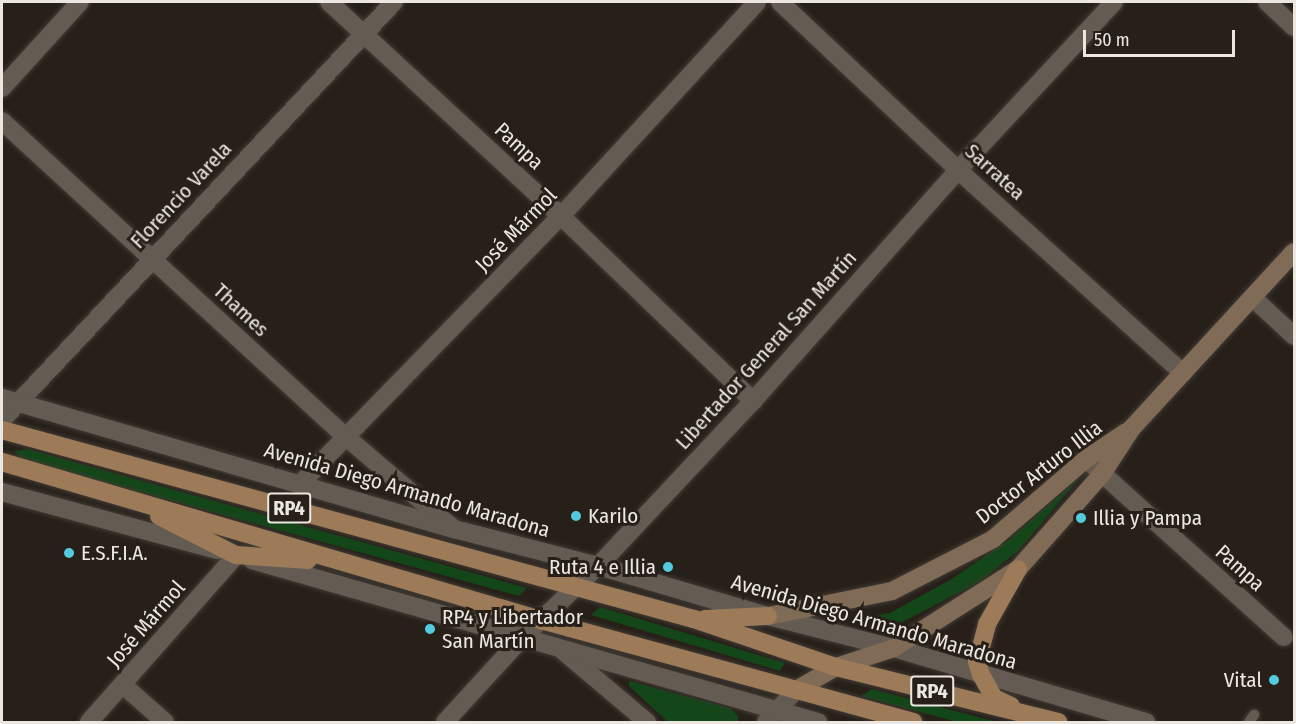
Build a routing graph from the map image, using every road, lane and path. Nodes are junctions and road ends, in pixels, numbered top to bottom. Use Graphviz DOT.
graph roads {
  1 [pos="80,2"];
  2 [pos="329,2"];
  3 [pos="394,2"];
  4 [pos="758,2"];
  5 [pos="780,2"];
  6 [pos="1114,2"];
  7 [pos="1268,2"];
  8 [pos="1294,27"];
  9 [pos="364,34"];
  10 [pos="2,88"];
  11 [pos="2,121"];
  12 [pos="958,170"];
  13 [pos="561,216"];
  14 [pos="1294,252"];
  15 [pos="152,259"];
  16 [pos="1253,298"];
  17 [pos="1294,336"];
  18 [pos="1183,372"];
  19 [pos="10,400"];
  20 [pos="753,401"];
  21 [pos="2,420"];
  22 [pos="1132,428"];
  23 [pos="2,430"];
  24 [pos="346,437"];
  25 [pos="1086,459"];
  26 [pos="2,462"];
  27 [pos="1102,474"];
  28 [pos="300,484"];
  29 [pos="2,492"];
  30 [pos="120,496"];
  31 [pos="454,529"];
  32 [pos="236,555"];
  33 [pos="341,562"];
  34 [pos="598,566"];
  35 [pos="1018,569"];
  36 [pos="576,587"];
  37 [pos="768,616"];
  38 [pos="694,619"];
  39 [pos="541,620"];
  40 [pos="521,639"];
  41 [pos="1289,641"];
  42 [pos="894,648"];
  43 [pos="563,651"];
  44 [pos="837,667"];
  45 [pos="981,675"];
  46 [pos="123,685"];
  47 [pos="796,690"];
  48 [pos="1028,714"];
  49 [pos="771,717"];
  50 [pos="89,723"];
  51 [pos="165,723"];
  52 [pos="445,723"];
  53 [pos="647,723"];
  54 [pos="818,723"];
  55 [pos="913,723"];
  56 [pos="1058,723"];
  57 [pos="1146,723"];
  1 -- 10 [label="street"];
  2 -- 9 [label="street, Pampa"];
  3 -- 9 [label="street, Florencio Varela"];
  4 -- 13 [label="street, José Mármol"];
  5 -- 12 [label="street, Sarratea"];
  6 -- 12 [label="street, Libertador General San Martín"];
  7 -- 8 [label="street"];
  9 -- 13 [label="street, Pampa"];
  9 -- 15 [label="street, Florencio Varela"];
  11 -- 15 [label="street, Thames"];
  12 -- 18 [label="street, Sarratea"];
  12 -- 20 [label="street, Libertador General San Martín"];
  13 -- 20 [label="street, Pampa"];
  13 -- 24 [label="street, José Mármol"];
  14 -- 16 [label="main road, Doctor Arturo Illia"];
  15 -- 19 [label="street, Florencio Varela"];
  15 -- 24 [label="street, Thames"];
  16 -- 17 [label="street"];
  16 -- 18 [label="main road, Doctor Arturo Illia"];
  18 -- 22 [label="main road, Doctor Arturo Illia"];
  19 -- 21 [label="street, Florencio Varela"];
  19 -- 28 [label="street, Avenida Diego Armando Maradona"];
  20 -- 34 [label="street, Libertador General San Martín"];
  22 -- 25 [label="main road, Doctor Arturo Illia"];
  22 -- 27 [label="main road, Doctor Arturo Illia"];
  23 -- 36 [label="main road, RP4"];
  24 -- 28 [label="street, José Mármol"];
  24 -- 31 [label="street, Thames"];
  25 -- 27 [label="street, Pampa"];
  25 -- 37 [label="main road, Doctor Arturo Illia"];
  26 -- 30 [label="main road, RP4"];
  27 -- 35 [label="main road, Doctor Arturo Illia"];
  27 -- 41 [label="street, Pampa"];
  28 -- 31 [label="street, Avenida Diego Armando Maradona"];
  29 -- 32 [label="street"];
  30 -- 32 [label="main road"];
  30 -- 33 [label="main road, RP4"];
  31 -- 34 [label="street, Avenida Diego Armando Maradona"];
  32 -- 33 [label="main road"];
  32 -- 40 [label="street"];
  32 -- 46 [label="street, José Mármol"];
  33 -- 39 [label="main road, RP4"];
  34 -- 36 [label="street, Libertador General San Martín"];
  34 -- 37 [label="street, Avenida Diego Armando Maradona"];
  35 -- 42 [label="main road, Doctor Arturo Illia"];
  35 -- 45 [label="main road"];
  36 -- 38 [label="main road, RP4"];
  36 -- 39 [label="street, Libertador General San Martín"];
  37 -- 38 [label="main road"];
  37 -- 42 [label="street, Avenida Diego Armando Maradona"];
  38 -- 44 [label="main road, RP4"];
  39 -- 40 [label="street, Libertador General San Martín"];
  39 -- 47 [label="main road, RP4"];
  40 -- 43 [label="street"];
  40 -- 52 [label="street, Libertador General San Martín"];
  42 -- 44 [label="main road, Doctor Arturo Illia"];
  42 -- 45 [label="street, Avenida Diego Armando Maradona"];
  43 -- 49 [label="street"];
  43 -- 53 [label="street"];
  44 -- 47 [label="main road, Doctor Arturo Illia"];
  44 -- 48 [label="main road, RP4"];
  45 -- 48 [label="main road"];
  45 -- 57 [label="street, Avenida Diego Armando Maradona"];
  46 -- 50 [label="street, José Mármol"];
  46 -- 51 [label="street"];
  47 -- 49 [label="street, Doctor Arturo Illia"];
  47 -- 55 [label="main road, RP4"];
  48 -- 56 [label="main road, RP4"];
  49 -- 54 [label="street"];
}
